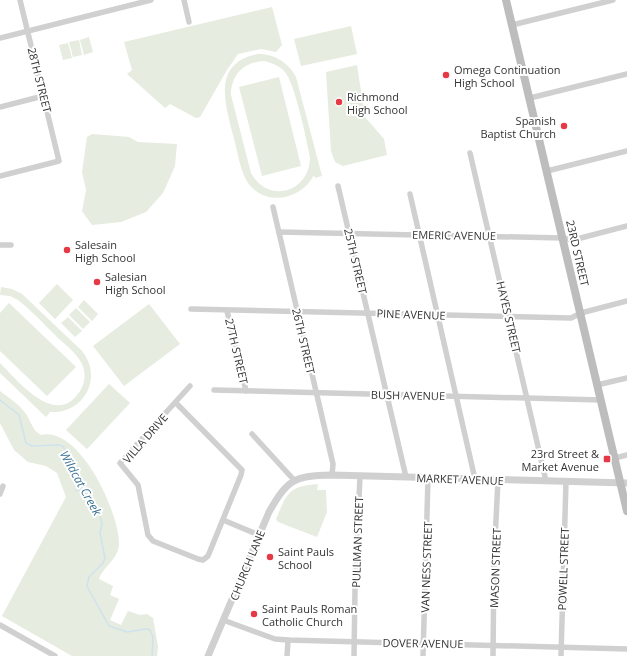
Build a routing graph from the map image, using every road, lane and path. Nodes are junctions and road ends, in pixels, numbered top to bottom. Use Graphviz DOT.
graph roads {
  1 [pos="20,0"];
  2 [pos="151,0"];
  3 [pos="184,0"];
  4 [pos="506,0"];
  5 [pos="613,0"];
  6 [pos="189,22"];
  7 [pos="512,25"];
  8 [pos="28,31"];
  9 [pos="0,38"];
  10 [pos="627,74"];
  11 [pos="43,96"];
  12 [pos="530,98"];
  13 [pos="0,107"];
  14 [pos="627,151"];
  15 [pos="470,153"];
  16 [pos="547,171"];
  17 [pos="0,176"];
  18 [pos="338,186"];
  19 [pos="410,194"];
  20 [pos="273,207"];
  21 [pos="627,226"];
  22 [pos="279,232"];
  23 [pos="349,233"];
  24 [pos="419,235"];
  25 [pos="490,236"];
  26 [pos="563,238"];
  27 [pos="0,245"];
  28 [pos="11,245"];
  29 [pos="627,301"];
  30 [pos="191,309"];
  31 [pos="227,311"];
  32 [pos="297,311"];
  33 [pos="368,313"];
  34 [pos="581,313"];
  35 [pos="438,315"];
  36 [pos="509,317"];
  37 [pos="627,378"];
  38 [pos="598,385"];
  39 [pos="190,386"];
  40 [pos="214,390"];
  41 [pos="246,391"];
  42 [pos="316,393"];
  43 [pos="387,395"];
  44 [pos="457,396"];
  45 [pos="528,398"];
  46 [pos="601,400"];
  47 [pos="176,403"];
  48 [pos="252,434"];
  49 [pos="627,455"];
  50 [pos="615,458"];
  51 [pos="332,475"];
  52 [pos="360,476"];
  53 [pos="406,477"];
  54 [pos="428,478"];
  55 [pos="475,479"];
  56 [pos="294,480"];
  57 [pos="498,480"];
  58 [pos="546,481"];
  59 [pos="566,482"];
  60 [pos="624,482"];
  61 [pos="3,486"];
  62 [pos="0,494"];
  63 [pos="627,511"];
  64 [pos="223,520"];
  65 [pos="259,535"];
  66 [pos="223,620"];
  67 [pos="0,625"];
  68 [pos="288,640"];
  69 [pos="355,642"];
  70 [pos="424,643"];
  71 [pos="493,645"];
  72 [pos="561,646"];
  73 [pos="627,649"];
  74 [pos="55,656"];
  75 [pos="208,656"];
  76 [pos="287,656"];
  77 [pos="354,656"];
  78 [pos="423,656"];
  79 [pos="493,656"];
  80 [pos="561,656"];
  1 -- 8 [label="street, 28TH STREET"];
  2 -- 8 [label="street"];
  3 -- 6 [label="street"];
  4 -- 7 [label="main road, 23RD STREET"];
  5 -- 7 [label="street"];
  7 -- 12 [label="main road, 23RD STREET"];
  8 -- 9 [label="street"];
  8 -- 11 [label="street, 28TH STREET"];
  10 -- 12 [label="street"];
  11 -- 13 [label="street"];
  11 -- 17 [label="street, 28TH STREET"];
  12 -- 16 [label="main road, 23RD STREET"];
  14 -- 16 [label="street"];
  15 -- 25 [label="street, HAYES STREET"];
  16 -- 26 [label="main road, 23RD STREET"];
  18 -- 23 [label="street, 25TH STREET"];
  19 -- 24 [label="street"];
  20 -- 22 [label="street, 26TH STREET"];
  21 -- 26 [label="street, EMERIC AVENUE"];
  22 -- 23 [label="street, EMERIC AVENUE"];
  22 -- 32 [label="street, 26TH STREET"];
  23 -- 24 [label="street, EMERIC AVENUE"];
  23 -- 33 [label="street, 25TH STREET"];
  24 -- 25 [label="street, EMERIC AVENUE"];
  24 -- 35 [label="street"];
  25 -- 26 [label="street, EMERIC AVENUE"];
  25 -- 36 [label="street, HAYES STREET"];
  26 -- 34 [label="main road, 23RD STREET"];
  27 -- 28 [label="street"];
  29 -- 34 [label="street, PINE AVENUE"];
  30 -- 31 [label="street, PINE AVENUE"];
  31 -- 32 [label="street, PINE AVENUE"];
  31 -- 41 [label="street, 27TH STREET"];
  32 -- 33 [label="street, PINE AVENUE"];
  32 -- 42 [label="street, 26TH STREET"];
  33 -- 35 [label="street, PINE AVENUE"];
  33 -- 43 [label="street, 25TH STREET"];
  34 -- 36 [label="street, PINE AVENUE"];
  34 -- 38 [label="main road, 23RD STREET"];
  35 -- 36 [label="street, PINE AVENUE"];
  35 -- 44 [label="street"];
  36 -- 45 [label="street, HAYES STREET"];
  37 -- 38 [label="street"];
  38 -- 46 [label="main road, 23RD STREET"];
  39 -- 47 [label="street"];
  40 -- 41 [label="street, BUSH AVENUE"];
  41 -- 42 [label="street, BUSH AVENUE"];
  42 -- 43 [label="street, BUSH AVENUE"];
  42 -- 51 [label="street, 26TH STREET"];
  43 -- 44 [label="street, BUSH AVENUE"];
  43 -- 53 [label="street, 25TH STREET"];
  44 -- 45 [label="street, BUSH AVENUE"];
  44 -- 55 [label="street"];
  45 -- 46 [label="street, BUSH AVENUE"];
  45 -- 58 [label="street, HAYES STREET"];
  46 -- 50 [label="main road, 23RD STREET"];
  47 -- 64 [label="street, VILLA DRIVE"];
  47 -- 64 [label="street, VILLA DRIVE"];
  48 -- 56 [label="street"];
  49 -- 50 [label="street"];
  50 -- 60 [label="main road, 23RD STREET"];
  51 -- 52 [label="street, MARKET AVENUE"];
  51 -- 56 [label="street, MARKET AVENUE"];
  52 -- 53 [label="street, MARKET AVENUE"];
  52 -- 69 [label="street, PULLMAN STREET"];
  53 -- 54 [label="street, MARKET AVENUE"];
  54 -- 55 [label="street, MARKET AVENUE"];
  54 -- 70 [label="street, VAN NESS STREET"];
  55 -- 57 [label="street, MARKET AVENUE"];
  56 -- 65 [label="street, CHURCH LANE"];
  57 -- 58 [label="street, MARKET AVENUE"];
  57 -- 71 [label="street, MASON STREET"];
  58 -- 59 [label="street, MARKET AVENUE"];
  59 -- 60 [label="street, MARKET AVENUE"];
  59 -- 72 [label="street, POWELL STREET"];
  60 -- 63 [label="main road, 23RD STREET"];
  61 -- 62 [label="street"];
  64 -- 65 [label="street"];
  65 -- 66 [label="street, CHURCH LANE"];
  66 -- 68 [label="street, DOVER AVENUE"];
  66 -- 75 [label="street, CHURCH LANE"];
  67 -- 74 [label="street"];
  68 -- 69 [label="street, DOVER AVENUE"];
  68 -- 76 [label="street"];
  69 -- 70 [label="street, DOVER AVENUE"];
  69 -- 77 [label="street, PULLMAN STREET"];
  70 -- 71 [label="street, DOVER AVENUE"];
  70 -- 78 [label="street, VAN NESS STREET"];
  71 -- 72 [label="street, DOVER AVENUE"];
  71 -- 79 [label="street, MASON STREET"];
  72 -- 73 [label="street, DOVER AVENUE"];
  72 -- 80 [label="street, POWELL STREET"];
}
